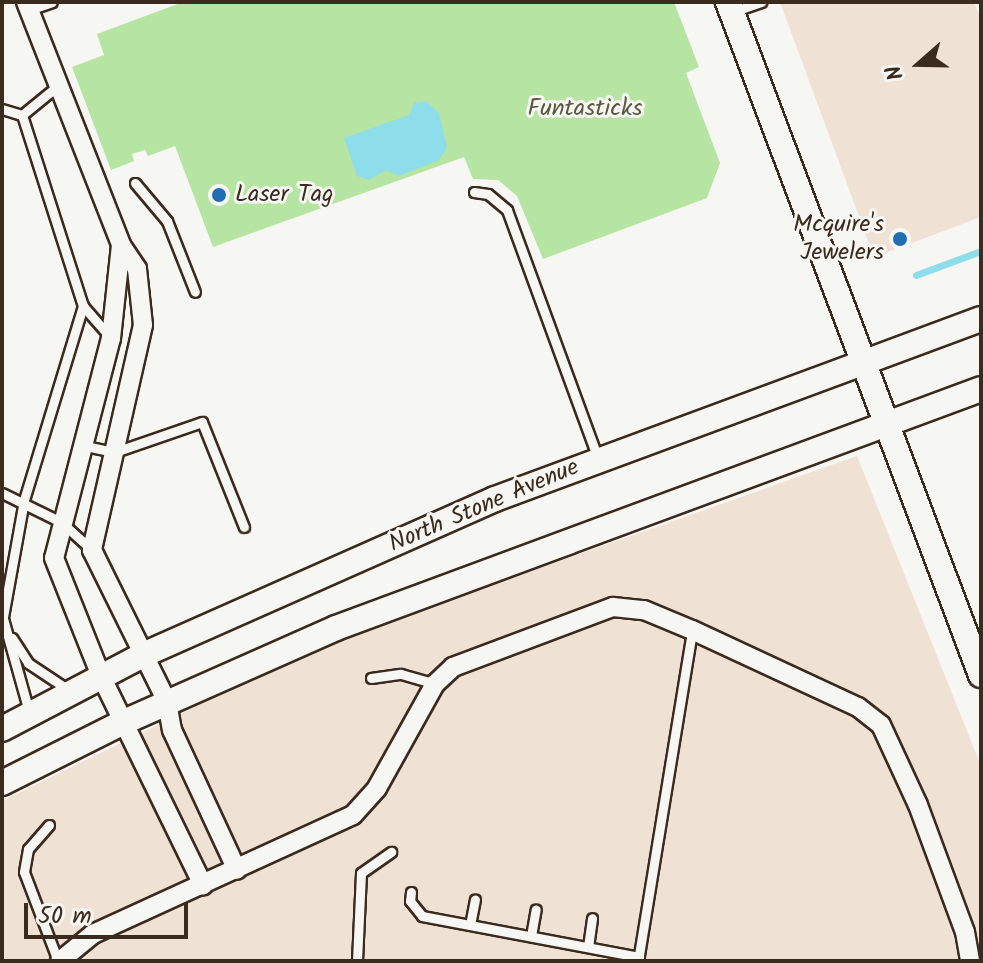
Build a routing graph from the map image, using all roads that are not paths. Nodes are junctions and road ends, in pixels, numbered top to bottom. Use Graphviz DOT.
graph roads {
  1 [pos="52,2"];
  2 [pos="761,2"];
  3 [pos="28,6"];
  4 [pos="730,7"];
  5 [pos="60,84"];
  6 [pos="2,109"];
  7 [pos="22,115"];
  8 [pos="135,183"];
  9 [pos="474,192"];
  10 [pos="121,245"];
  11 [pos="195,292"];
  12 [pos="83,306"];
  13 [pos="981,319"];
  14 [pos="111,338"];
  15 [pos="864,362"];
  16 [pos="981,389"];
  17 [pos="886,424"];
  18 [pos="81,445"];
  19 [pos="115,452"];
  20 [pos="598,458"];
  21 [pos="2,493"];
  22 [pos="24,500"];
  23 [pos="61,522"];
  24 [pos="244,527"];
  25 [pos="92,550"];
  26 [pos="2,616"];
  27 [pos="6,628"];
  28 [pos="692,630"];
  29 [pos="143,655"];
  30 [pos="981,675"];
  31 [pos="101,676"];
  32 [pos="371,678"];
  33 [pos="435,684"];
  34 [pos="74,690"];
  35 [pos="167,702"];
  36 [pos="29,714"];
  37 [pos="124,722"];
  38 [pos="2,729"];
  39 [pos="2,783"];
  40 [pos="49,825"];
  41 [pos="391,852"];
  42 [pos="237,870"];
  43 [pos="203,885"];
  44 [pos="411,892"];
  45 [pos="475,899"];
  46 [pos="536,909"];
  47 [pos="592,918"];
  48 [pos="470,925"];
  49 [pos="531,936"];
  50 [pos="588,947"];
  51 [pos="638,959"];
  52 [pos="59,961"];
  53 [pos="357,961"];
  54 [pos="970,961"];
  1 -- 3 [label="lane"];
  2 -- 4 [label="lane"];
  3 -- 5 [label="street"];
  4 -- 15 [label="main road"];
  5 -- 7 [label="lane"];
  5 -- 10 [label="street"];
  6 -- 7 [label="lane"];
  7 -- 12 [label="lane"];
  8 -- 11 [label="lane"];
  9 -- 20 [label="lane"];
  10 -- 14 [label="street"];
  10 -- 19 [label="street"];
  12 -- 14 [label="lane"];
  12 -- 22 [label="lane"];
  13 -- 15 [label="main road, North Stone Avenue"];
  14 -- 18 [label="street"];
  15 -- 17 [label="main road"];
  15 -- 20 [label="main road, North Stone Avenue"];
  16 -- 17 [label="main road"];
  17 -- 30 [label="main road"];
  17 -- 35 [label="main road"];
  18 -- 19 [label="lane"];
  18 -- 23 [label="street"];
  19 -- 24 [label="lane"];
  19 -- 25 [label="street"];
  20 -- 29 [label="main road, North Stone Avenue"];
  21 -- 22 [label="lane"];
  22 -- 23 [label="lane"];
  22 -- 26 [label="lane"];
  23 -- 25 [label="lane"];
  23 -- 31 [label="street"];
  25 -- 29 [label="street"];
  26 -- 27 [label="lane"];
  27 -- 34 [label="lane"];
  27 -- 36 [label="lane"];
  28 -- 33 [label="street"];
  28 -- 51 [label="lane"];
  28 -- 54 [label="street"];
  29 -- 31 [label="main road, North Stone Avenue"];
  29 -- 35 [label="street"];
  31 -- 34 [label="main road, North Stone Avenue"];
  31 -- 37 [label="street"];
  32 -- 33 [label="lane"];
  33 -- 42 [label="street"];
  34 -- 36 [label="main road, North Stone Avenue"];
  35 -- 37 [label="main road"];
  35 -- 42 [label="street"];
  36 -- 38 [label="main road, North Stone Avenue"];
  37 -- 39 [label="main road"];
  37 -- 43 [label="street"];
  40 -- 52 [label="lane"];
  41 -- 53 [label="lane"];
  42 -- 43 [label="street"];
  43 -- 52 [label="street"];
  44 -- 48 [label="lane"];
  45 -- 48 [label="lane"];
  46 -- 49 [label="lane"];
  47 -- 50 [label="lane"];
  48 -- 49 [label="lane"];
  49 -- 50 [label="lane"];
  50 -- 51 [label="lane"];
}
